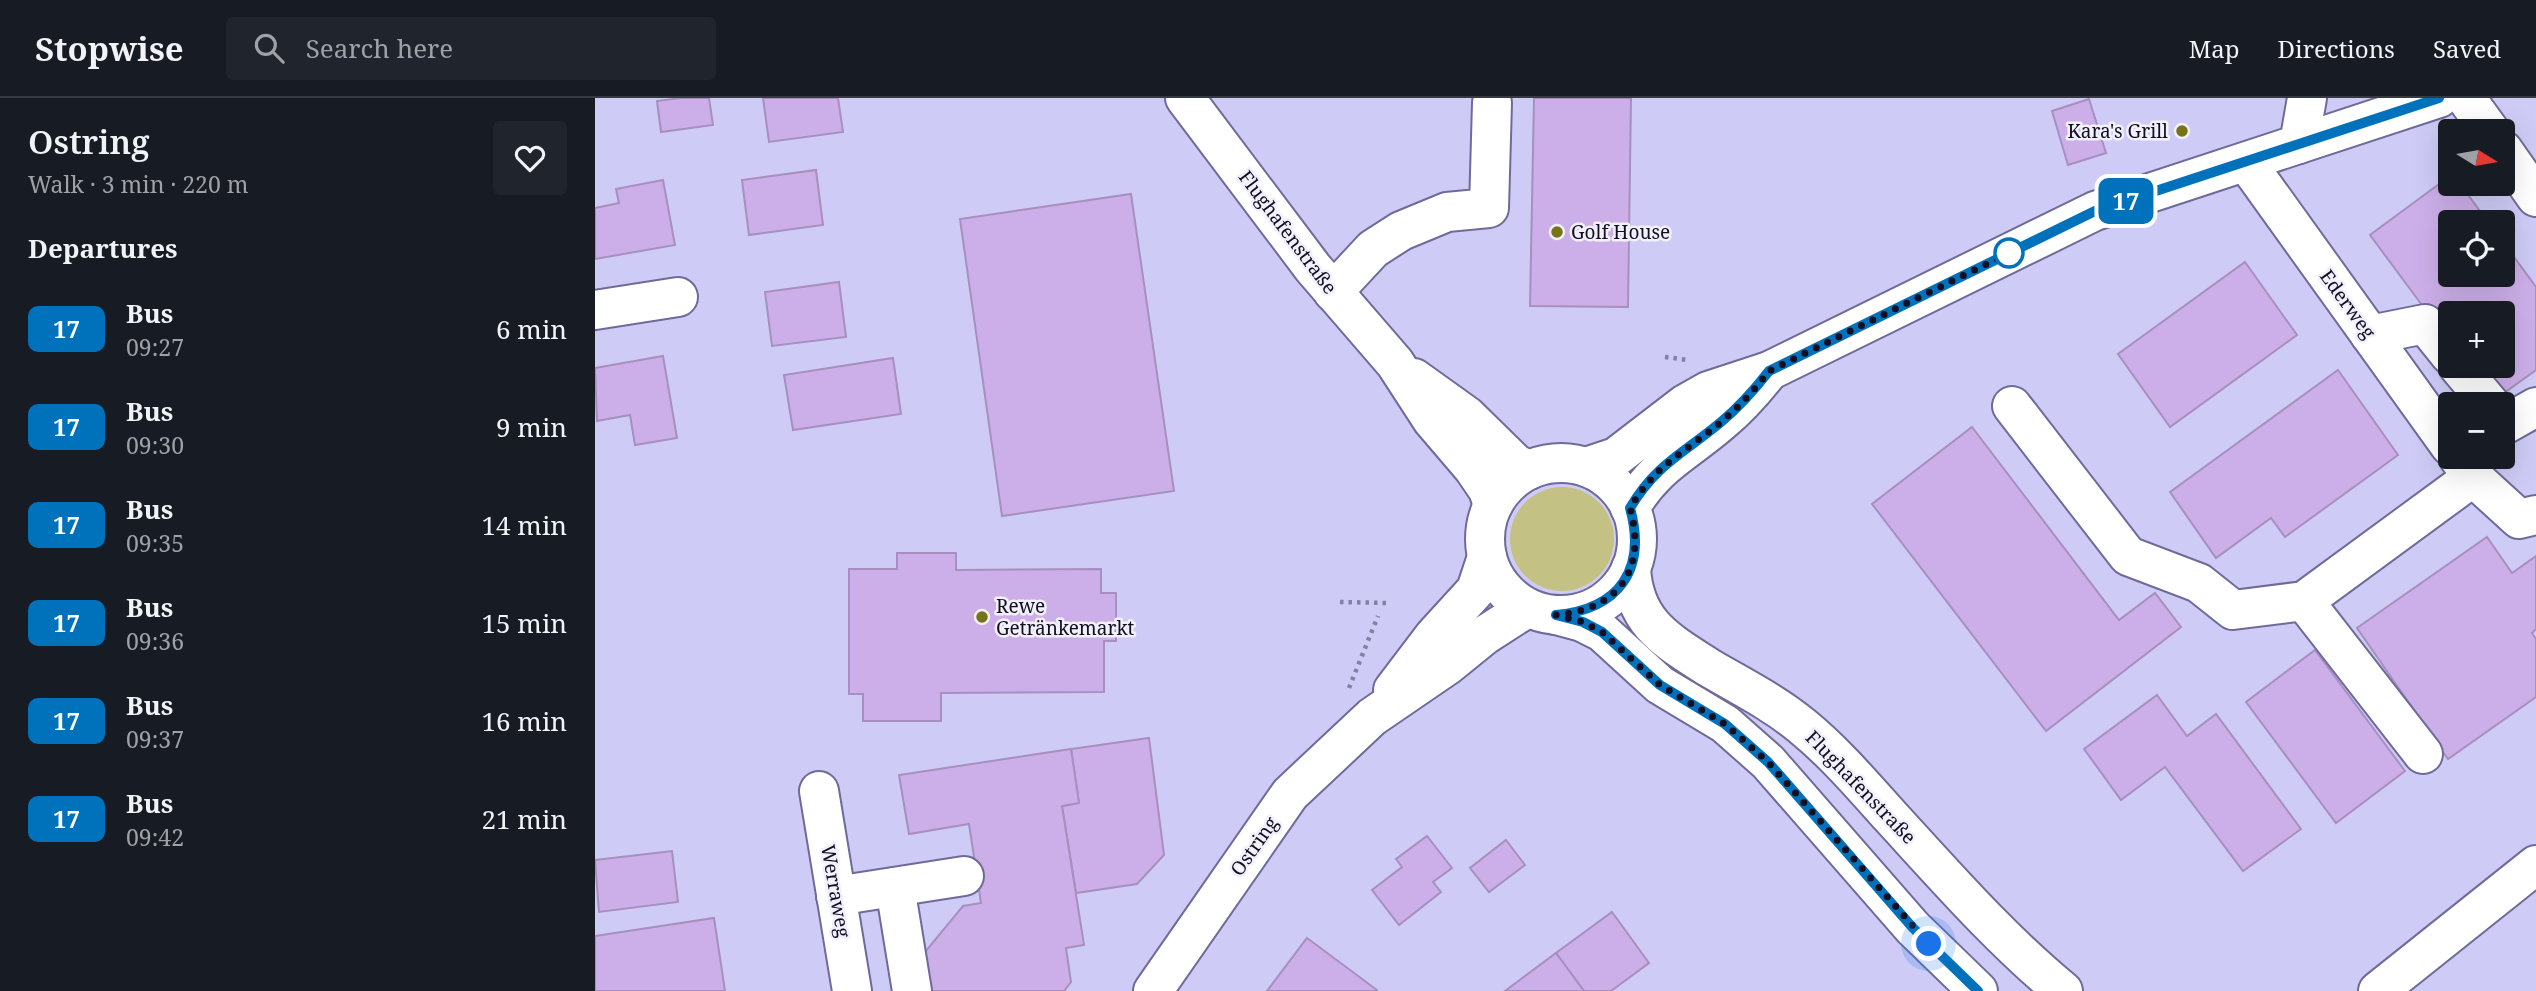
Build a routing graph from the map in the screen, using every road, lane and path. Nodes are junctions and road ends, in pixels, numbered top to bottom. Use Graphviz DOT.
graph roads {
  1 [pos="1185,98"];
  2 [pos="2307,98"];
  3 [pos="2439,98"];
  4 [pos="2466,98"];
  5 [pos="1492,103"];
  6 [pos="2481,119"];
  7 [pos="2299,144"];
  8 [pos="2246,162"];
  9 [pos="2515,167"];
  10 [pos="2536,197"];
  11 [pos="1333,292"];
  12 [pos="678,298"];
  13 [pos="595,310"];
  14 [pos="2370,335"];
  15 [pos="2438,340"];
  16 [pos="1395,363"];
  17 [pos="1769,371"];
  18 [pos="2468,378"];
  19 [pos="2480,392"];
  20 [pos="2012,406"];
  21 [pos="2536,407"];
  22 [pos="2515,419"];
  23 [pos="2438,429"];
  24 [pos="1586,467"];
  25 [pos="2463,469"];
  26 [pos="2467,469"];
  27 [pos="1529,470"];
  28 [pos="1493,505"];
  29 [pos="1630,508"];
  30 [pos="2536,515"];
  31 [pos="1487,557"];
  32 [pos="1631,568"];
  33 [pos="1341,601"];
  34 [pos="2304,601"];
  35 [pos="1388,603"];
  36 [pos="1541,611"];
  37 [pos="1372,716"];
  38 [pos="2423,754"];
  39 [pos="819,791"];
  40 [pos="2536,865"];
  41 [pos="964,876"];
  42 [pos="895,887"];
  43 [pos="837,896"];
  44 [pos="2379,987"];
  45 [pos="852,991"];
  46 [pos="912,991"];
  47 [pos="1153,991"];
  48 [pos="1978,991"];
  49 [pos="2063,991"];
  1 -- 11 [label="street, Flughafenstraße"];
  2 -- 7 [label="street"];
  3 -- 7 [label="street"];
  4 -- 6 [label="street"];
  5 -- 11 [label="street"];
  7 -- 8 [label="street"];
  8 -- 14 [label="street, Ederweg"];
  8 -- 17 [label="street"];
  9 -- 10 [label="street"];
  11 -- 16 [label="street, Flughafenstraße"];
  12 -- 13 [label="street"];
  14 -- 15 [label="street"];
  14 -- 23 [label="street, Ederweg"];
  16 -- 27 [label="street, Flughafenstraße"];
  16 -- 28 [label="street, Flughafenstraße"];
  17 -- 24 [label="street"];
  17 -- 29 [label="street"];
  18 -- 19 [label="street"];
  20 -- 34 [label="street"];
  21 -- 22 [label="street"];
  24 -- 27 [label="street"];
  24 -- 29 [label="street"];
  25 -- 34 [label="street"];
  26 -- 30 [label="street"];
  27 -- 28 [label="street"];
  28 -- 31 [label="street"];
  29 -- 32 [label="street"];
  31 -- 36 [label="street"];
  31 -- 37 [label="street, Ostring"];
  32 -- 36 [label="street"];
  32 -- 49 [label="street, Flughafenstraße"];
  33 -- 35 [label="path"];
  34 -- 38 [label="street"];
  36 -- 37 [label="street, Ostring"];
  36 -- 48 [label="street"];
  37 -- 47 [label="street, Ostring"];
  39 -- 43 [label="street, Werraweg"];
  40 -- 44 [label="street"];
  41 -- 42 [label="street"];
  42 -- 43 [label="street"];
  42 -- 46 [label="street"];
  43 -- 45 [label="street, Werraweg"];
}
